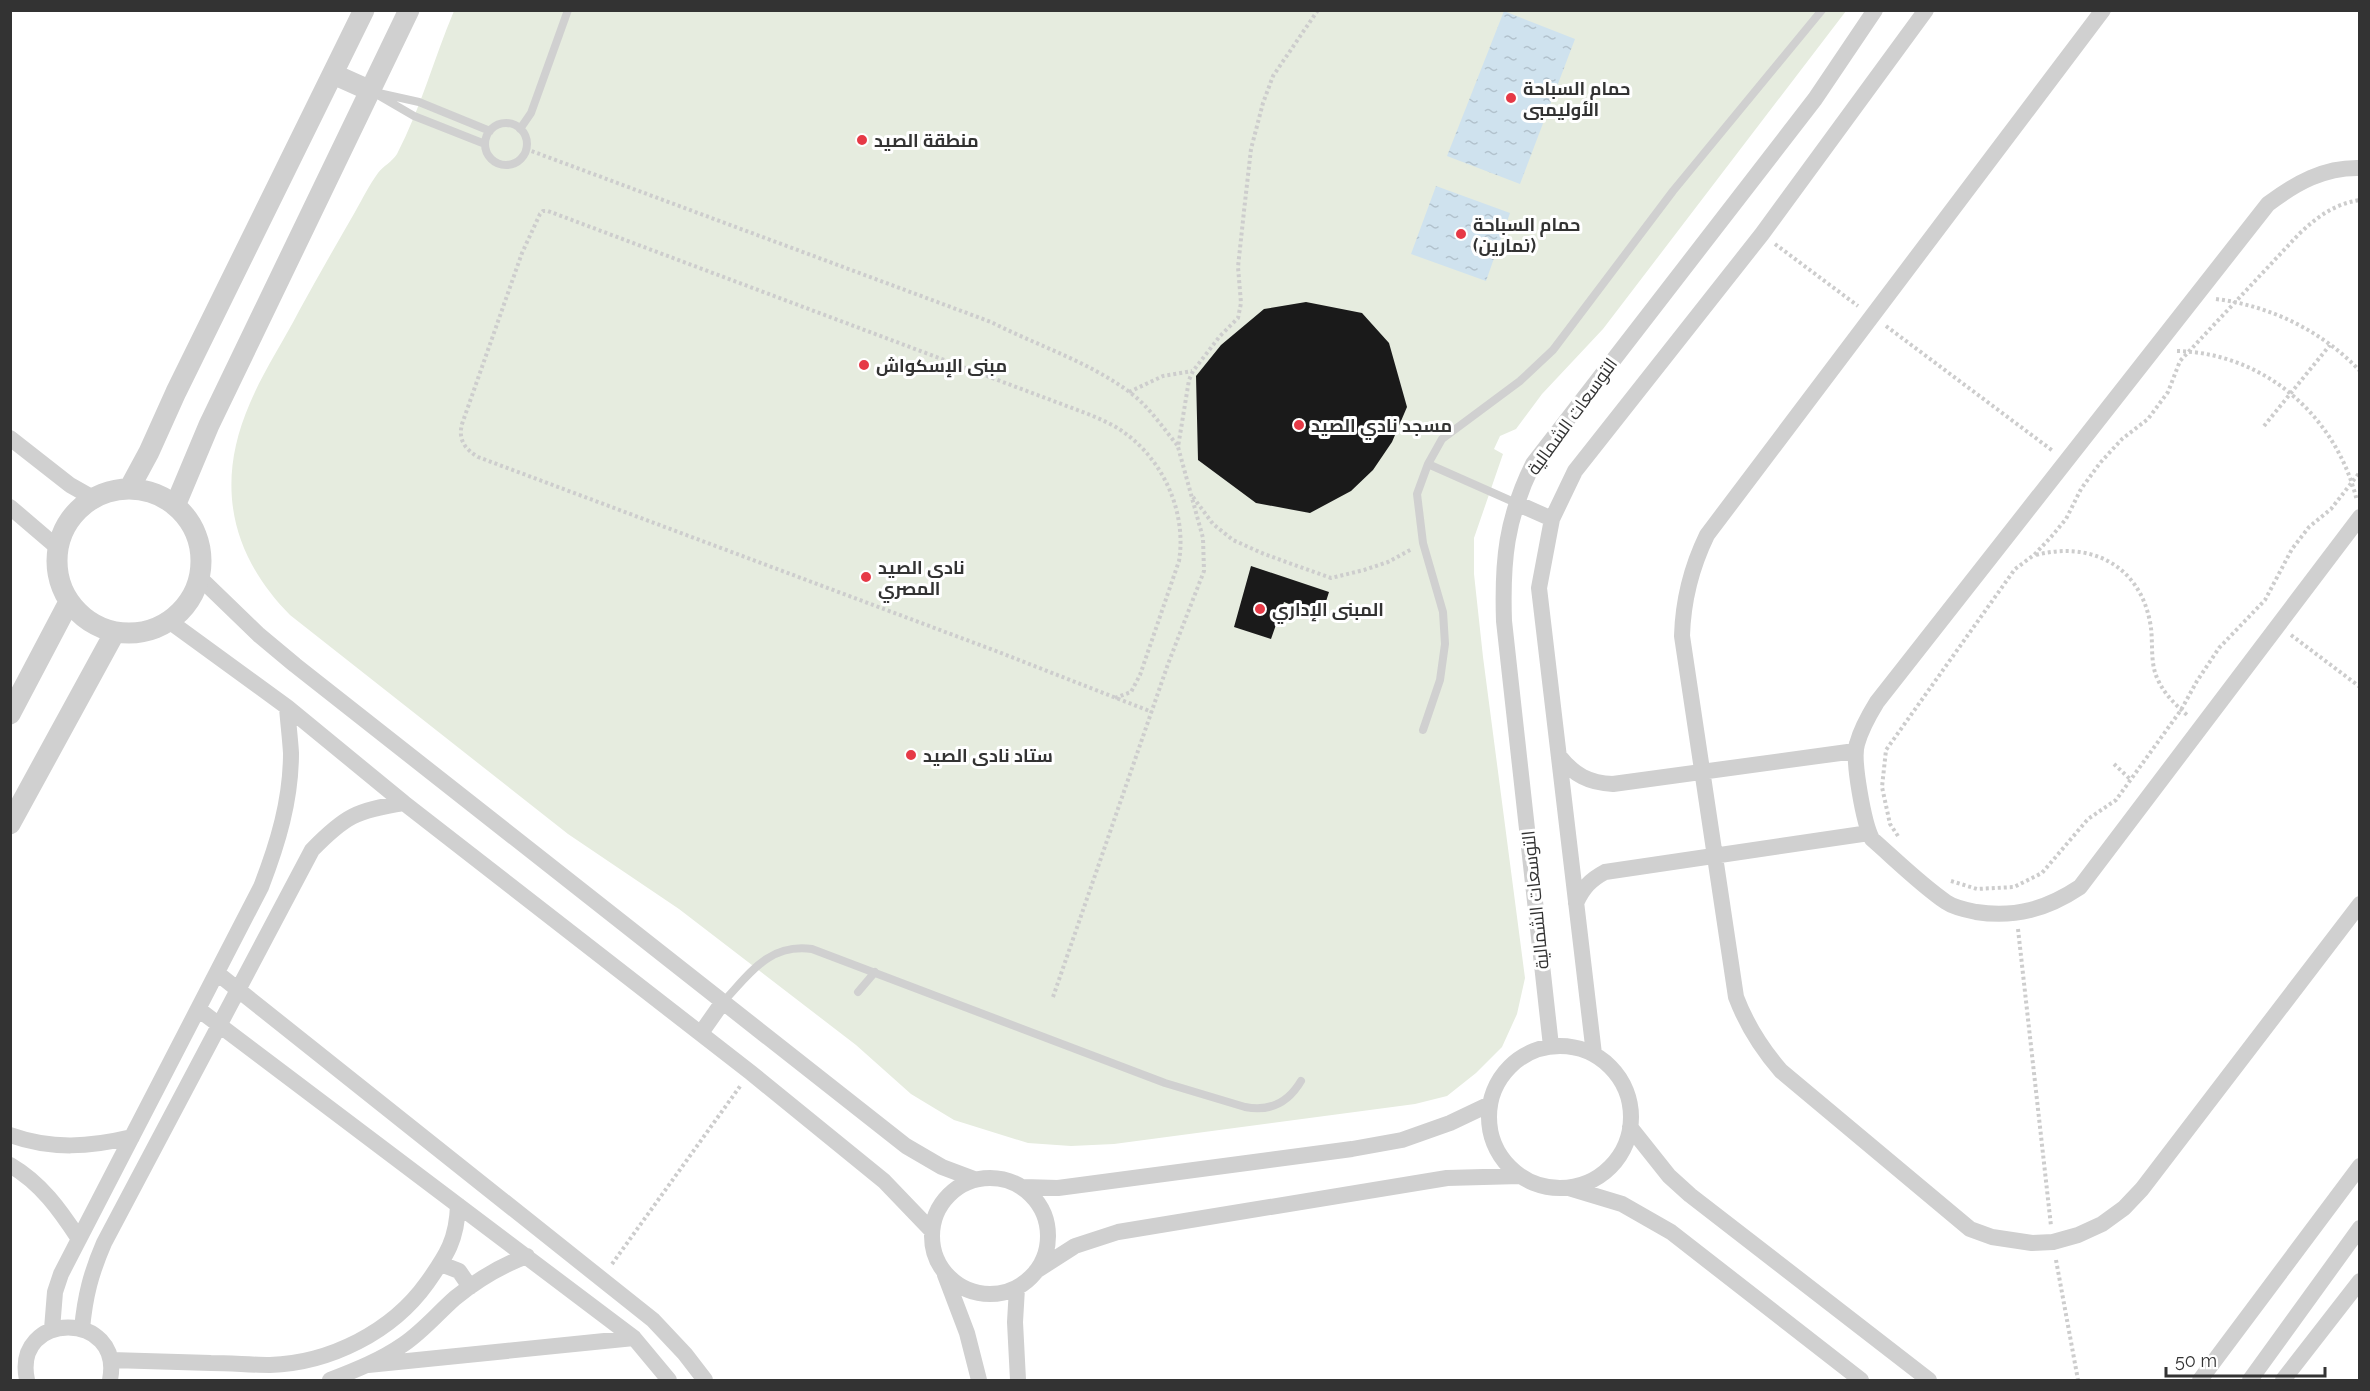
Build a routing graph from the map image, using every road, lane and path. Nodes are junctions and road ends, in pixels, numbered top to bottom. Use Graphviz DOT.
graph roads {
  1 [pos="364,10"];
  2 [pos="410,10"];
  3 [pos="568,10"];
  4 [pos="1318,10"];
  5 [pos="1822,10"];
  6 [pos="1875,10"];
  7 [pos="1926,10"];
  8 [pos="2103,10"];
  9 [pos="333,74"];
  10 [pos="371,91"];
  11 [pos="520,129"];
  12 [pos="490,131"];
  13 [pos="485,144"];
  14 [pos="526,149"];
  15 [pos="2360,168"];
  16 [pos="2360,200"];
  17 [pos="1762,234"];
  18 [pos="2194,296"];
  19 [pos="2236,301"];
  20 [pos="1872,316"];
  21 [pos="2331,345"];
  22 [pos="2152,350"];
  23 [pos="2192,351"];
  24 [pos="1193,371"];
  25 [pos="2360,371"];
  26 [pos="1130,392"];
  27 [pos="2291,393"];
  28 [pos="2264,426"];
  29 [pos="10,438"];
  30 [pos="1178,447"];
  31 [pos="2066,460"];
  32 [pos="1428,464"];
  33 [pos="2360,472"];
  34 [pos="2352,481"];
  35 [pos="129,489"];
  36 [pos="1191,494"];
  37 [pos="93,498"];
  38 [pos="1516,503"];
  39 [pos="175,506"];
  40 [pos="10,507"];
  41 [pos="2360,510"];
  42 [pos="2360,518"];
  43 [pos="1552,519"];
  44 [pos="1423,543"];
  45 [pos="58,548"];
  46 [pos="2034,555"];
  47 [pos="199,577"];
  48 [pos="69,602"];
  49 [pos="169,621"];
  50 [pos="2278,625"];
  51 [pos="114,632"];
  52 [pos="2360,687"];
  53 [pos="1115,698"];
  54 [pos="287,707"];
  55 [pos="2181,710"];
  56 [pos="1152,712"];
  57 [pos="10,714"];
  58 [pos="2200,728"];
  59 [pos="1423,730"];
  60 [pos="1855,751"];
  61 [pos="1558,756"];
  62 [pos="2114,764"];
  63 [pos="1702,773"];
  64 [pos="2131,780"];
  65 [pos="2149,796"];
  66 [pos="404,803"];
  67 [pos="10,824"];
  68 [pos="1869,833"];
  69 [pos="1901,839"];
  70 [pos="1714,857"];
  71 [pos="1941,878"];
  72 [pos="1576,903"];
  73 [pos="2360,904"];
  74 [pos="2016,914"];
  75 [pos="875,972"];
  76 [pos="217,973"];
  77 [pos="239,989"];
  78 [pos="858,992"];
  79 [pos="1053,998"];
  80 [pos="722,1003"];
  81 [pos="198,1009"];
  82 [pos="221,1024"];
  83 [pos="701,1034"];
  84 [pos="1551,1046"];
  85 [pos="1594,1054"];
  86 [pos="750,1072"];
  87 [pos="1301,1080"];
  88 [pos="1490,1104"];
  89 [pos="1630,1127"];
  90 [pos="10,1135"];
  91 [pos="132,1137"];
  92 [pos="10,1165"];
  93 [pos="2360,1166"];
  94 [pos="1521,1176"];
  95 [pos="974,1179"];
  96 [pos="1023,1187"];
  97 [pos="1569,1188"];
  98 [pos="458,1205"];
  99 [pos="2360,1228"];
  100 [pos="932,1231"];
  101 [pos="79,1239"];
  102 [pos="2053,1242"];
  103 [pos="527,1256"];
  104 [pos="441,1264"];
  105 [pos="1036,1270"];
  106 [pos="943,1271"];
  107 [pos="602,1279"];
  108 [pos="2360,1281"];
  109 [pos="470,1287"];
  110 [pos="1017,1288"];
  111 [pos="52,1329"];
  112 [pos="82,1329"];
  113 [pos="634,1338"];
  114 [pos="111,1360"];
  115 [pos="368,1365"];
  116 [pos="26,1380"];
  117 [pos="110,1380"];
  118 [pos="330,1380"];
  119 [pos="669,1380"];
  120 [pos="705,1380"];
  121 [pos="979,1380"];
  122 [pos="1018,1380"];
  123 [pos="1862,1380"];
  124 [pos="1929,1380"];
  125 [pos="2078,1380"];
  126 [pos="2200,1380"];
  127 [pos="2250,1380"];
  128 [pos="2283,1380"];
  1 -- 9 [label="street"];
  2 -- 10 [label="street"];
  3 -- 11 [label="lane"];
  4 -- 24 [label="path"];
  5 -- 32 [label="lane"];
  6 -- 38 [label="street, التوسعات الشمالية"];
  7 -- 17 [label="street"];
  8 -- 20 [label="street"];
  9 -- 10 [label="street"];
  9 -- 35 [label="street"];
  10 -- 12 [label="lane"];
  10 -- 13 [label="lane"];
  10 -- 39 [label="street"];
  11 -- 12 [label="lane"];
  11 -- 14 [label="lane"];
  12 -- 13 [label="lane"];
  13 -- 14 [label="lane"];
  14 -- 26 [label="path"];
  15 -- 18 [label="street"];
  16 -- 19 [label="path"];
  17 -- 20 [label="path"];
  17 -- 43 [label="street"];
  18 -- 19 [label="path"];
  18 -- 22 [label="street"];
  19 -- 21 [label="path"];
  19 -- 23 [label="path"];
  20 -- 31 [label="path"];
  20 -- 63 [label="street"];
  21 -- 25 [label="path"];
  21 -- 27 [label="path"];
  22 -- 23 [label="path"];
  22 -- 31 [label="street"];
  23 -- 27 [label="path"];
  23 -- 46 [label="path"];
  24 -- 26 [label="path"];
  24 -- 30 [label="path"];
  26 -- 30 [label="path"];
  27 -- 28 [label="path"];
  27 -- 34 [label="path"];
  29 -- 37 [label="street"];
  30 -- 36 [label="path"];
  31 -- 60 [label="street"];
  32 -- 38 [label="lane"];
  32 -- 44 [label="lane"];
  33 -- 34 [label="path"];
  34 -- 41 [label="path"];
  34 -- 55 [label="path"];
  35 -- 37 [label="street"];
  35 -- 39 [label="street"];
  36 -- 44 [label="path"];
  36 -- 56 [label="path"];
  37 -- 45 [label="street"];
  38 -- 43 [label="street"];
  38 -- 84 [label="street, التوسعات الشمالية"];
  39 -- 47 [label="street"];
  40 -- 45 [label="street"];
  42 -- 50 [label="street"];
  43 -- 61 [label="street"];
  44 -- 59 [label="lane"];
  45 -- 48 [label="street"];
  46 -- 55 [label="path"];
  46 -- 69 [label="path"];
  47 -- 49 [label="street"];
  47 -- 80 [label="street"];
  48 -- 51 [label="street"];
  48 -- 57 [label="street"];
  49 -- 51 [label="street"];
  49 -- 54 [label="street"];
  50 -- 52 [label="path"];
  50 -- 58 [label="street"];
  51 -- 67 [label="street"];
  53 -- 53 [label="path"];
  53 -- 56 [label="path"];
  54 -- 66 [label="street"];
  54 -- 76 [label="street"];
  55 -- 58 [label="path"];
  55 -- 64 [label="path"];
  56 -- 79 [label="path"];
  58 -- 65 [label="street"];
  60 -- 63 [label="street"];
  60 -- 68 [label="street"];
  61 -- 63 [label="street"];
  61 -- 72 [label="street"];
  62 -- 64 [label="path"];
  63 -- 70 [label="street"];
  64 -- 65 [label="path"];
  64 -- 71 [label="path"];
  65 -- 74 [label="street"];
  66 -- 77 [label="street"];
  66 -- 83 [label="street"];
  68 -- 70 [label="street"];
  68 -- 74 [label="street"];
  70 -- 72 [label="street"];
  70 -- 102 [label="street"];
  72 -- 85 [label="street"];
  73 -- 102 [label="street"];
  74 -- 102 [label="path"];
  75 -- 78 [label="lane"];
  75 -- 80 [label="lane"];
  75 -- 87 [label="lane"];
  76 -- 77 [label="street"];
  76 -- 81 [label="street"];
  77 -- 82 [label="street"];
  77 -- 107 [label="street"];
  80 -- 83 [label="street"];
  80 -- 95 [label="street"];
  81 -- 82 [label="street"];
  81 -- 91 [label="street"];
  82 -- 98 [label="street"];
  82 -- 112 [label="street"];
  83 -- 86 [label="street"];
  84 -- 85 [label="street"];
  84 -- 88 [label="street"];
  85 -- 89 [label="street"];
  86 -- 100 [label="street"];
  86 -- 107 [label="path"];
  88 -- 94 [label="street"];
  88 -- 96 [label="street"];
  89 -- 97 [label="street"];
  89 -- 124 [label="street"];
  90 -- 91 [label="street"];
  91 -- 101 [label="street"];
  92 -- 101 [label="street"];
  93 -- 126 [label="street"];
  94 -- 97 [label="street"];
  94 -- 105 [label="street"];
  95 -- 96 [label="street"];
  95 -- 100 [label="street"];
  96 -- 105 [label="street"];
  97 -- 123 [label="street"];
  98 -- 103 [label="street"];
  98 -- 104 [label="street"];
  99 -- 127 [label="street"];
  100 -- 106 [label="street"];
  101 -- 111 [label="street"];
  102 -- 125 [label="path"];
  103 -- 109 [label="street"];
  103 -- 113 [label="street"];
  104 -- 109 [label="street"];
  104 -- 114 [label="street"];
  105 -- 110 [label="street"];
  106 -- 110 [label="street"];
  106 -- 121 [label="street"];
  107 -- 120 [label="street"];
  108 -- 128 [label="street"];
  109 -- 115 [label="street"];
  110 -- 122 [label="street"];
  111 -- 112 [label="street"];
  111 -- 116 [label="street"];
  112 -- 114 [label="street"];
  113 -- 115 [label="street"];
  113 -- 119 [label="street"];
  114 -- 117 [label="street"];
  115 -- 118 [label="street"];
}
